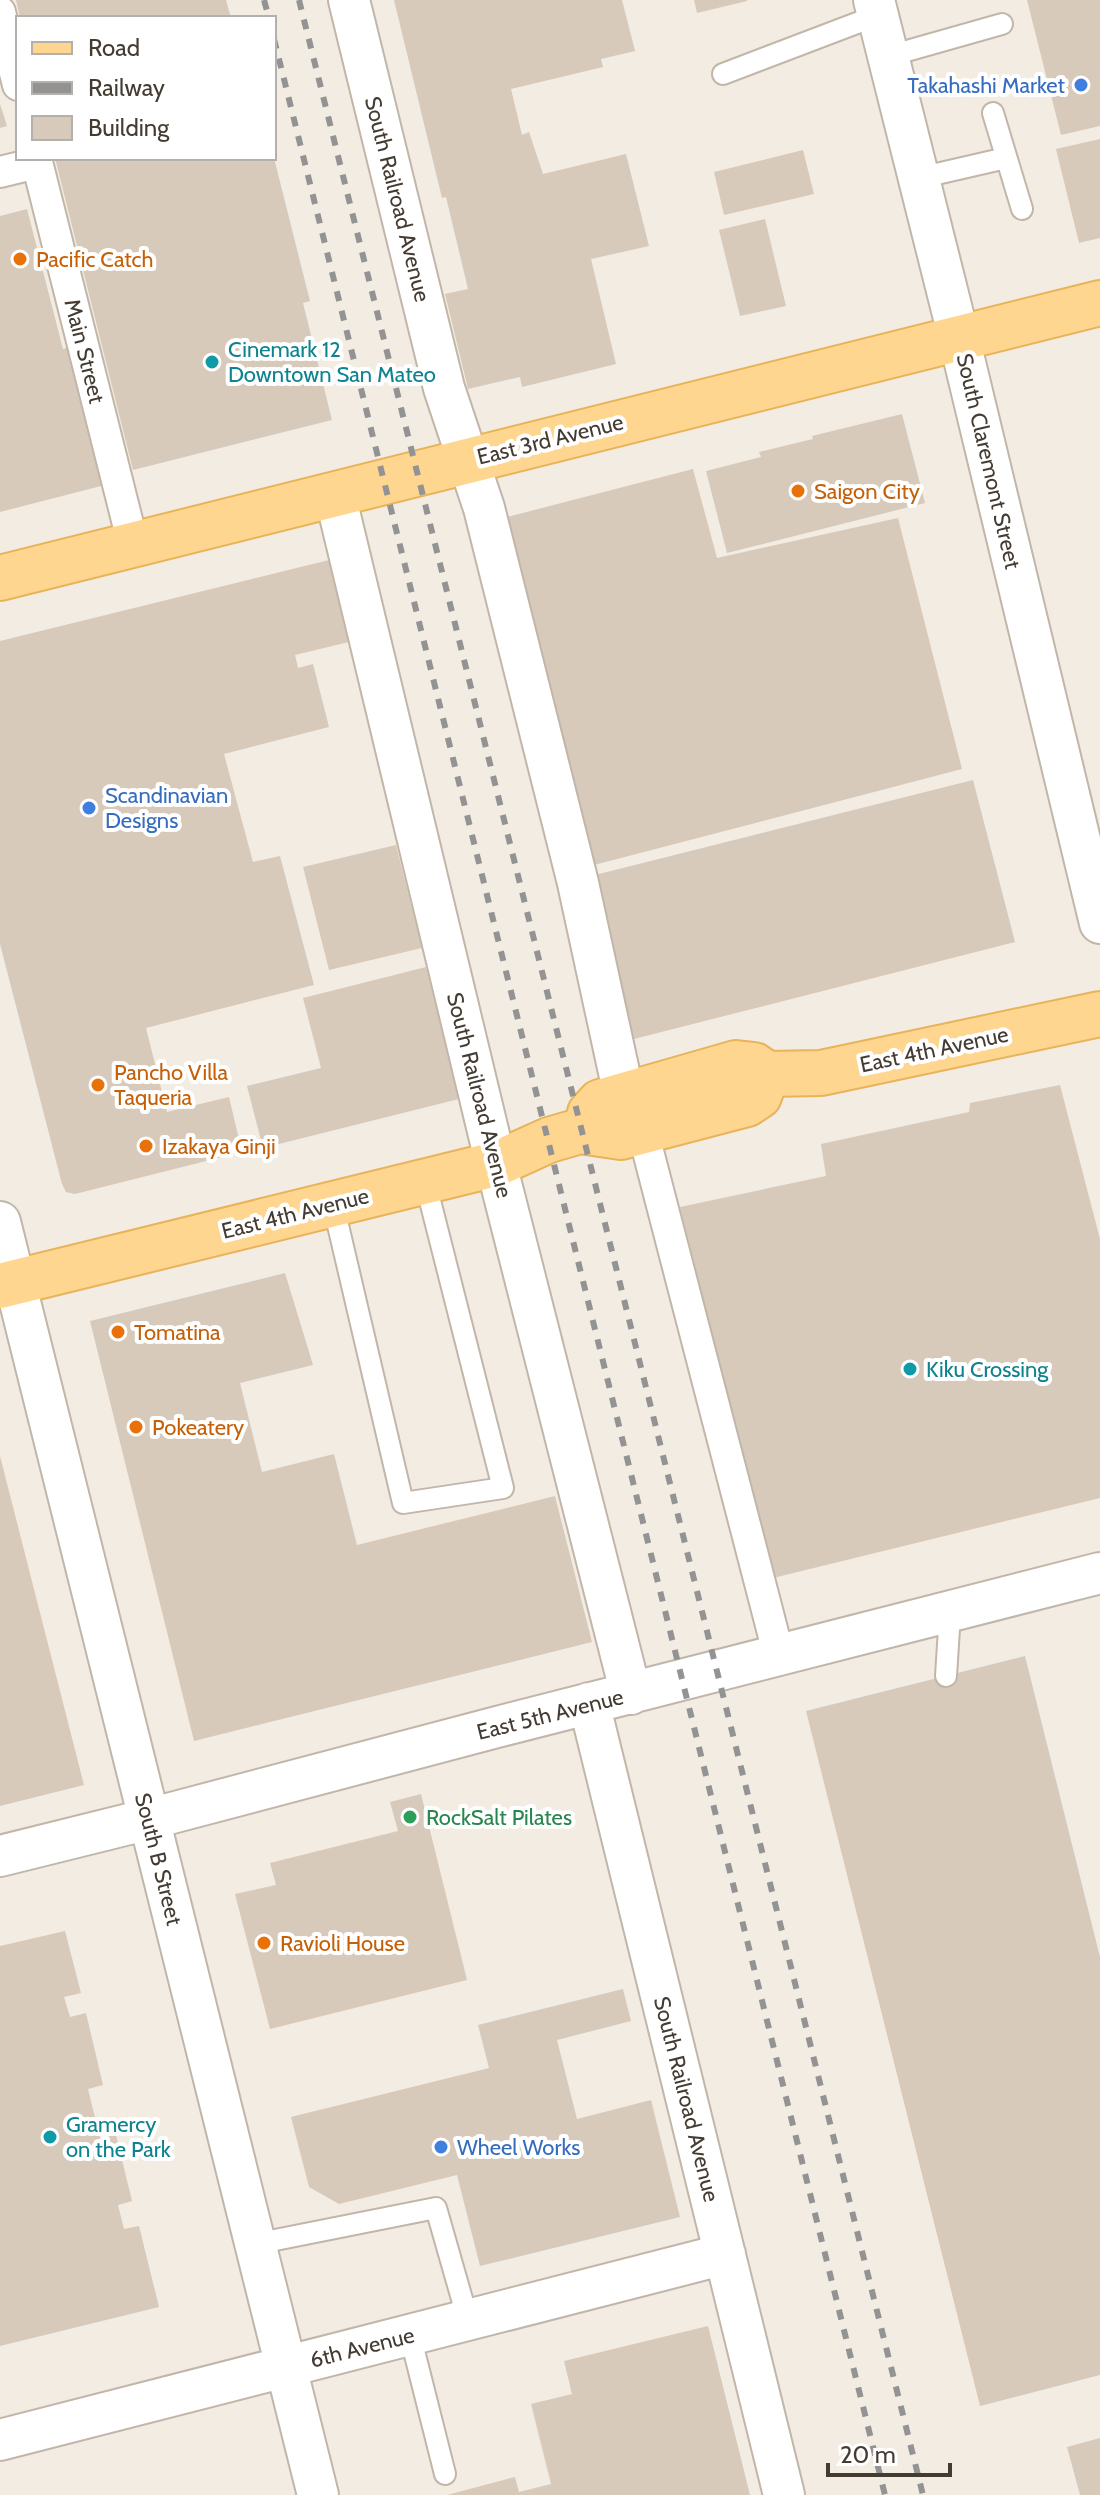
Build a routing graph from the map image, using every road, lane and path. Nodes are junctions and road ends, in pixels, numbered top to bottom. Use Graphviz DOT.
graph roads {
  1 [pos="349,0"];
  2 [pos="876,7"];
  3 [pos="0,12"];
  4 [pos="1002,24"];
  5 [pos="889,56"];
  6 [pos="723,74"];
  7 [pos="16,77"];
  8 [pos="993,113"];
  9 [pos="1006,158"];
  10 [pos="37,160"];
  11 [pos="0,172"];
  12 [pos="919,178"];
  13 [pos="1022,209"];
  14 [pos="1100,303"];
  15 [pos="959,338"];
  16 [pos="468,459"];
  17 [pos="335,495"];
  18 [pos="133,544"];
  19 [pos="0,578"];
  20 [pos="1100,923"];
  21 [pos="1100,1014"];
  22 [pos="633,1114"];
  23 [pos="496,1164"];
  24 [pos="425,1181"];
  25 [pos="333,1204"];
  26 [pos="0,1222"];
  27 [pos="7,1284"];
  28 [pos="1100,1573"];
  29 [pos="950,1613"];
  30 [pos="779,1656"];
  31 [pos="946,1676"];
  32 [pos="631,1694"];
  33 [pos="589,1703"];
  34 [pos="149,1819"];
  35 [pos="0,1856"];
  36 [pos="255,2244"];
  37 [pos="725,2254"];
  38 [pos="468,2320"];
  39 [pos="410,2335"];
  40 [pos="286,2367"];
  41 [pos="0,2440"];
  42 [pos="445,2474"];
  43 [pos="318,2495"];
  44 [pos="784,2495"];
  1 -- 16 [label="street, South Railroad Avenue"];
  2 -- 5 [label="street, South Claremont Street"];
  2 -- 6 [label="lane"];
  3 -- 7 [label="street"];
  4 -- 5 [label="lane"];
  5 -- 12 [label="street, South Claremont Street"];
  8 -- 9 [label="lane"];
  9 -- 12 [label="lane"];
  9 -- 13 [label="lane"];
  10 -- 11 [label="street"];
  10 -- 18 [label="street, Main Street"];
  12 -- 15 [label="street, South Claremont Street"];
  14 -- 15 [label="main road, East 3rd Avenue"];
  15 -- 16 [label="main road, East 3rd Avenue"];
  15 -- 20 [label="street, South Claremont Street"];
  16 -- 17 [label="main road, East 3rd Avenue"];
  16 -- 22 [label="street, South Railroad Avenue"];
  17 -- 18 [label="main road, East 3rd Avenue"];
  17 -- 23 [label="street, South Railroad Avenue"];
  18 -- 19 [label="main road, East 3rd Avenue"];
  21 -- 22 [label="main road, East 4th Avenue"];
  22 -- 23 [label="main road, East 4th Avenue"];
  22 -- 30 [label="street, South Railroad Avenue"];
  23 -- 24 [label="main road, East 4th Avenue"];
  23 -- 32 [label="street, South Railroad Avenue"];
  24 -- 25 [label="main road, East 4th Avenue"];
  24 -- 25 [label="lane"];
  25 -- 27 [label="main road, East 4th Avenue"];
  26 -- 27 [label="street, South B Street"];
  27 -- 34 [label="street, South B Street"];
  28 -- 29 [label="street, East 5th Avenue"];
  29 -- 30 [label="street, East 5th Avenue"];
  29 -- 31 [label="lane"];
  30 -- 32 [label="street, East 5th Avenue"];
  32 -- 33 [label="street, East 5th Avenue"];
  33 -- 34 [label="street, East 5th Avenue"];
  33 -- 37 [label="street, South Railroad Avenue"];
  34 -- 35 [label="street, East 5th Avenue"];
  34 -- 36 [label="street, South B Street"];
  36 -- 38 [label="lane"];
  36 -- 40 [label="street, South B Street"];
  37 -- 38 [label="street, 6th Avenue"];
  37 -- 44 [label="street, South Railroad Avenue"];
  38 -- 39 [label="street, 6th Avenue"];
  39 -- 40 [label="street, 6th Avenue"];
  39 -- 42 [label="lane"];
  40 -- 41 [label="street, 6th Avenue"];
  40 -- 43 [label="street, South B Street"];
}
